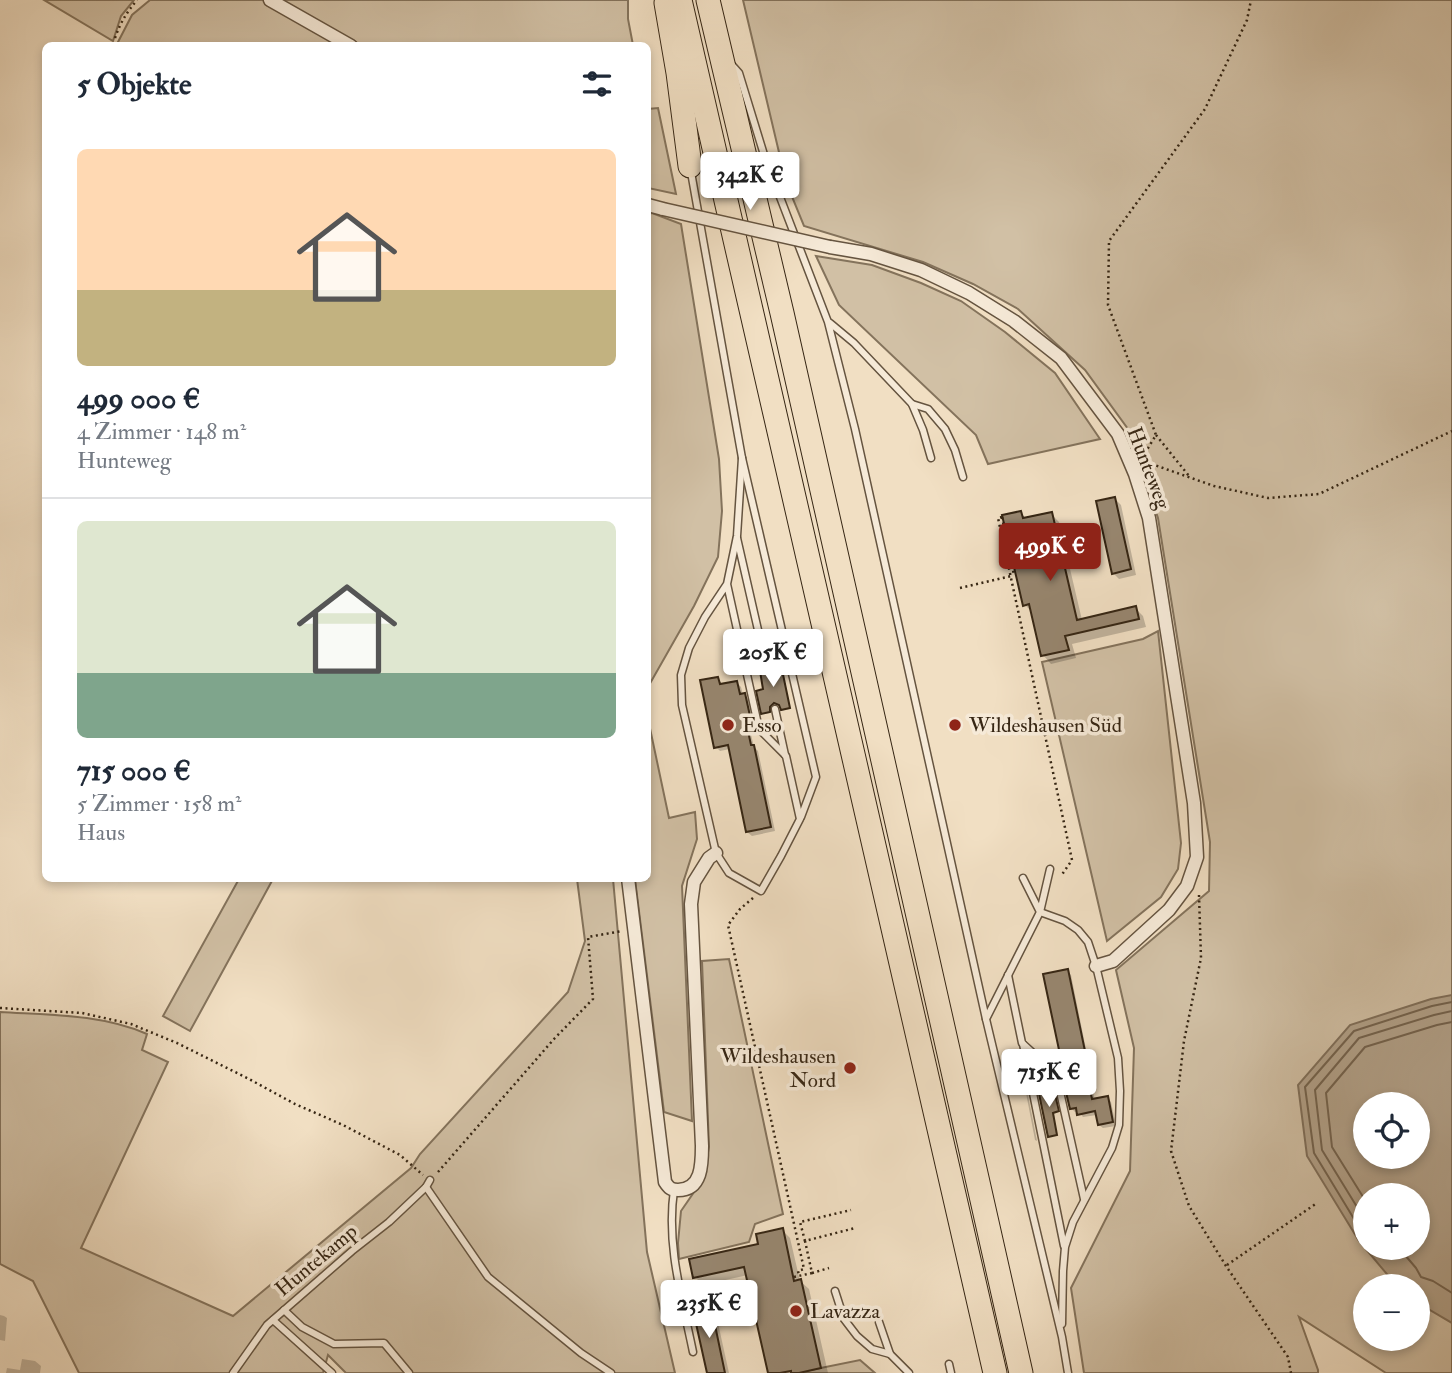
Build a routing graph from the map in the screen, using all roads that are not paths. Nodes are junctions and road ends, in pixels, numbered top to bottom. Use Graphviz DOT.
graph roads {
  1 [pos="270,0"];
  2 [pos="666,0"];
  3 [pos="680,0"];
  4 [pos="708,0"];
  5 [pos="344,42"];
  6 [pos="721,54"];
  7 [pos="690,166"];
  8 [pos="651,206"];
  9 [pos="828,322"];
  10 [pos="912,404"];
  11 [pos="743,458"];
  12 [pos="931,458"];
  13 [pos="963,477"];
  14 [pos="737,536"];
  15 [pos="727,584"];
  16 [pos="766,665"];
  17 [pos="775,709"];
  18 [pos="786,756"];
  19 [pos="800,819"];
  20 [pos="716,853"];
  21 [pos="1050,869"];
  22 [pos="1023,878"];
  23 [pos="629,882"];
  24 [pos="1040,912"];
  25 [pos="1096,966"];
  26 [pos="1008,974"];
  27 [pos="986,1019"];
  28 [pos="1022,1043"];
  29 [pos="674,1190"];
  30 [pos="1084,1199"];
  31 [pos="1065,1247"];
  32 [pos="835,1291"];
  33 [pos="284,1310"];
  34 [pos="274,1320"];
  35 [pos="879,1322"];
  36 [pos="1062,1336"];
  37 [pos="692,1352"];
  38 [pos="890,1354"];
  39 [pos="949,1364"];
  40 [pos="233,1373"];
  41 [pos="332,1373"];
  42 [pos="409,1373"];
  43 [pos="611,1373"];
  44 [pos="909,1373"];
  45 [pos="951,1373"];
  46 [pos="995,1373"];
  47 [pos="1021,1373"];
  48 [pos="1069,1373"];
  1 -- 5 [label="street"];
  2 -- 7 [label="highway"];
  3 -- 46 [label="highway"];
  4 -- 6 [label="highway"];
  6 -- 9 [label="lane"];
  6 -- 47 [label="highway"];
  7 -- 11 [label="lane"];
  8 -- 25 [label="street, Hunteweg, bridge"];
  9 -- 10 [label="lane"];
  9 -- 27 [label="lane"];
  10 -- 12 [label="lane"];
  10 -- 13 [label="lane"];
  11 -- 14 [label="lane"];
  11 -- 19 [label="lane"];
  14 -- 15 [label="lane"];
  14 -- 16 [label="lane"];
  15 -- 18 [label="lane"];
  15 -- 20 [label="lane"];
  17 -- 18 [label="lane"];
  18 -- 19 [label="lane"];
  19 -- 20 [label="lane"];
  20 -- 29 [label="street"];
  21 -- 24 [label="lane"];
  22 -- 24 [label="lane"];
  23 -- 29 [label="street"];
  24 -- 25 [label="lane"];
  24 -- 26 [label="lane"];
  25 -- 30 [label="lane"];
  26 -- 27 [label="lane"];
  26 -- 28 [label="lane"];
  27 -- 36 [label="lane"];
  28 -- 30 [label="lane"];
  28 -- 31 [label="lane"];
  29 -- 37 [label="lane"];
  30 -- 31 [label="lane"];
  31 -- 36 [label="lane"];
  32 -- 38 [label="lane"];
  33 -- 34 [label="lane, Huntekamp"];
  33 -- 42 [label="lane"];
  33 -- 43 [label="lane, Huntekamp"];
  34 -- 40 [label="lane, Huntekamp"];
  34 -- 41 [label="lane"];
  35 -- 38 [label="lane"];
  36 -- 48 [label="lane"];
  38 -- 44 [label="lane"];
  39 -- 45 [label="lane"];
}
